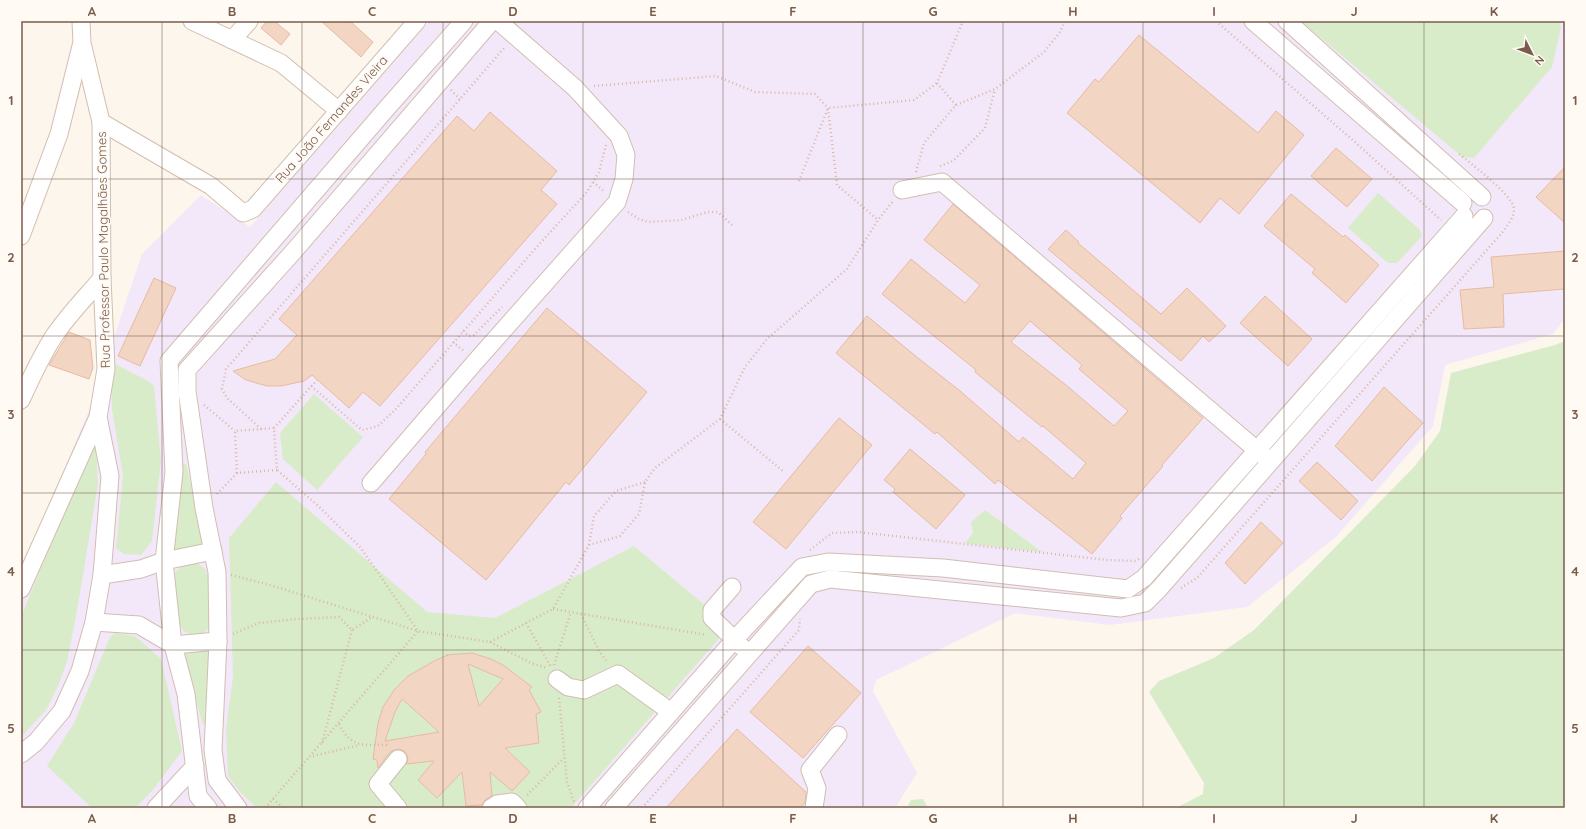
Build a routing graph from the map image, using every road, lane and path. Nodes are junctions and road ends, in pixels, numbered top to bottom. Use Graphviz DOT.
graph roads {
  1 [pos="81,21"];
  2 [pos="192,21"];
  3 [pos="249,21"];
  4 [pos="417,21"];
  5 [pos="464,21"];
  6 [pos="492,21"];
  7 [pos="498,21"];
  8 [pos="963,21"];
  9 [pos="1065,21"];
  10 [pos="1216,21"];
  11 [pos="1253,21"];
  12 [pos="1287,21"];
  13 [pos="232,40"];
  14 [pos="82,43"];
  15 [pos="506,46"];
  16 [pos="937,83"];
  17 [pos="575,88"];
  18 [pos="995,89"];
  19 [pos="956,105"];
  20 [pos="387,108"];
  21 [pos="828,108"];
  22 [pos="339,111"];
  23 [pos="101,122"];
  24 [pos="403,123"];
  25 [pos="607,141"];
  26 [pos="1457,152"];
  27 [pos="934,168"];
  28 [pos="922,172"];
  29 [pos="799,181"];
  30 [pos="902,190"];
  31 [pos="1482,197"];
  32 [pos="617,202"];
  33 [pos="1463,209"];
  34 [pos="1484,218"];
  35 [pos="878,220"];
  36 [pos="732,225"];
  37 [pos="1437,225"];
  38 [pos="21,236"];
  39 [pos="278,236"];
  40 [pos="294,251"];
  41 [pos="102,278"];
  42 [pos="317,380"];
  43 [pos="311,386"];
  44 [pos="187,391"];
  45 [pos="21,400"];
  46 [pos="98,417"];
  47 [pos="720,419"];
  48 [pos="274,428"];
  49 [pos="261,429"];
  50 [pos="235,431"];
  51 [pos="1257,450"];
  52 [pos="1270,461"];
  53 [pos="277,470"];
  54 [pos="784,472"];
  55 [pos="237,473"];
  56 [pos="645,482"];
  57 [pos="371,483"];
  58 [pos="204,508"];
  59 [pos="589,545"];
  60 [pos="809,551"];
  61 [pos="213,552"];
  62 [pos="1142,557"];
  63 [pos="164,561"];
  64 [pos="943,568"];
  65 [pos="217,572"];
  66 [pos="102,575"];
  67 [pos="732,587"];
  68 [pos="1180,588"];
  69 [pos="21,589"];
  70 [pos="940,590"];
  71 [pos="553,609"];
  72 [pos="571,612"];
  73 [pos="801,613"];
  74 [pos="581,614"];
  75 [pos="373,616"];
  76 [pos="94,622"];
  77 [pos="526,623"];
  78 [pos="352,630"];
  79 [pos="418,631"];
  80 [pos="712,635"];
  81 [pos="735,639"];
  82 [pos="218,641"];
  83 [pos="490,642"];
  84 [pos="173,645"];
  85 [pos="749,654"];
  86 [pos="555,674"];
  87 [pos="618,674"];
  88 [pos="671,712"];
  89 [pos="339,724"];
  90 [pos="838,735"];
  91 [pos="322,744"];
  92 [pos="361,745"];
  93 [pos="387,745"];
  94 [pos="21,754"];
  95 [pos="311,756"];
  96 [pos="564,757"];
  97 [pos="398,758"];
  98 [pos="195,766"];
  99 [pos="604,789"];
  100 [pos="273,799"];
  101 [pos="620,806"];
  102 [pos="517,807"];
  103 [pos="156,808"];
  104 [pos="208,808"];
  105 [pos="238,808"];
  106 [pos="265,808"];
  107 [pos="284,808"];
  108 [pos="398,808"];
  109 [pos="491,808"];
  110 [pos="576,808"];
  111 [pos="586,808"];
  112 [pos="642,808"];
  113 [pos="814,808"];
  1 -- 14 [label="street, Rua Professor Paulo Magalhães Gomes"];
  2 -- 13 [label="street"];
  3 -- 13 [label="street"];
  4 -- 22 [label="street, Rua João Fernandes Vieira"];
  5 -- 20 [label="street"];
  6 -- 24 [label="street"];
  7 -- 17 [label="street"];
  8 -- 16 [label="path"];
  9 -- 18 [label="path"];
  10 -- 37 [label="path"];
  11 -- 33 [label="street"];
  12 -- 31 [label="street"];
  13 -- 22 [label="street"];
  14 -- 23 [label="street, Rua Professor Paulo Magalhães Gomes"];
  14 -- 38 [label="street"];
  15 -- 49 [label="path"];
  16 -- 19 [label="path"];
  16 -- 21 [label="path"];
  17 -- 21 [label="path"];
  17 -- 32 [label="street"];
  18 -- 19 [label="path"];
  18 -- 27 [label="path"];
  19 -- 28 [label="path"];
  20 -- 24 [label="street"];
  20 -- 39 [label="street"];
  21 -- 29 [label="path"];
  21 -- 35 [label="path"];
  22 -- 23 [label="street, Rua João Fernandes Vieira"];
  23 -- 41 [label="street, Rua Professor Paulo Magalhães Gomes"];
  24 -- 40 [label="street"];
  25 -- 43 [label="path"];
  26 -- 68 [label="path"];
  30 -- 35 [label="path"];
  30 -- 51 [label="street"];
  31 -- 33 [label="street"];
  31 -- 34 [label="street"];
  32 -- 36 [label="path"];
  32 -- 57 [label="street"];
  33 -- 34 [label="street"];
  33 -- 51 [label="street"];
  34 -- 52 [label="street"];
  35 -- 47 [label="path"];
  39 -- 40 [label="street"];
  39 -- 63 [label="street"];
  40 -- 44 [label="street"];
  41 -- 45 [label="street"];
  41 -- 46 [label="street, Rua Professor Paulo Magalhães Gomes"];
  42 -- 43 [label="path"];
  43 -- 48 [label="path"];
  44 -- 50 [label="path"];
  44 -- 58 [label="street"];
  46 -- 66 [label="street, Rua Professor Paulo Magalhães Gomes"];
  46 -- 69 [label="street"];
  47 -- 54 [label="path"];
  47 -- 56 [label="path"];
  48 -- 49 [label="path"];
  48 -- 53 [label="path"];
  49 -- 50 [label="path"];
  50 -- 55 [label="path"];
  51 -- 52 [label="street"];
  51 -- 64 [label="street"];
  52 -- 70 [label="street"];
  53 -- 55 [label="path"];
  53 -- 79 [label="path"];
  55 -- 58 [label="path"];
  56 -- 59 [label="path"];
  56 -- 59 [label="path"];
  58 -- 61 [label="street"];
  59 -- 71 [label="path"];
  60 -- 62 [label="path"];
  61 -- 63 [label="street"];
  61 -- 65 [label="street"];
  63 -- 66 [label="street"];
  63 -- 84 [label="street"];
  64 -- 70 [label="street"];
  64 -- 81 [label="street"];
  65 -- 75 [label="path"];
  65 -- 82 [label="street"];
  66 -- 76 [label="street, Rua Professor Paulo Magalhães Gomes"];
  67 -- 81 [label="street"];
  70 -- 85 [label="street"];
  71 -- 72 [label="path"];
  71 -- 77 [label="path"];
  72 -- 74 [label="path"];
  72 -- 86 [label="path"];
  73 -- 112 [label="path"];
  74 -- 80 [label="path"];
  74 -- 87 [label="path"];
  75 -- 78 [label="path"];
  75 -- 79 [label="path"];
  76 -- 84 [label="street"];
  76 -- 94 [label="street, Rua Professor Paulo Magalhães Gomes"];
  77 -- 83 [label="path"];
  77 -- 86 [label="path"];
  78 -- 82 [label="path"];
  78 -- 91 [label="path"];
  79 -- 83 [label="path"];
  79 -- 89 [label="path"];
  81 -- 85 [label="street"];
  81 -- 88 [label="street"];
  82 -- 84 [label="street"];
  82 -- 105 [label="street"];
  83 -- 86 [label="path"];
  84 -- 98 [label="street"];
  85 -- 101 [label="street"];
  86 -- 87 [label="street"];
  86 -- 96 [label="path"];
  87 -- 88 [label="street"];
  88 -- 99 [label="street"];
  89 -- 91 [label="path"];
  89 -- 92 [label="path"];
  90 -- 113 [label="street"];
  91 -- 95 [label="path"];
  92 -- 93 [label="path"];
  92 -- 95 [label="path"];
  95 -- 100 [label="path"];
  96 -- 102 [label="path"];
  96 -- 110 [label="path"];
  97 -- 108 [label="street"];
  98 -- 103 [label="street"];
  98 -- 104 [label="street"];
  99 -- 101 [label="street"];
  99 -- 111 [label="street"];
  100 -- 106 [label="path"];
  100 -- 107 [label="path"];
  102 -- 109 [label="street"];
}
